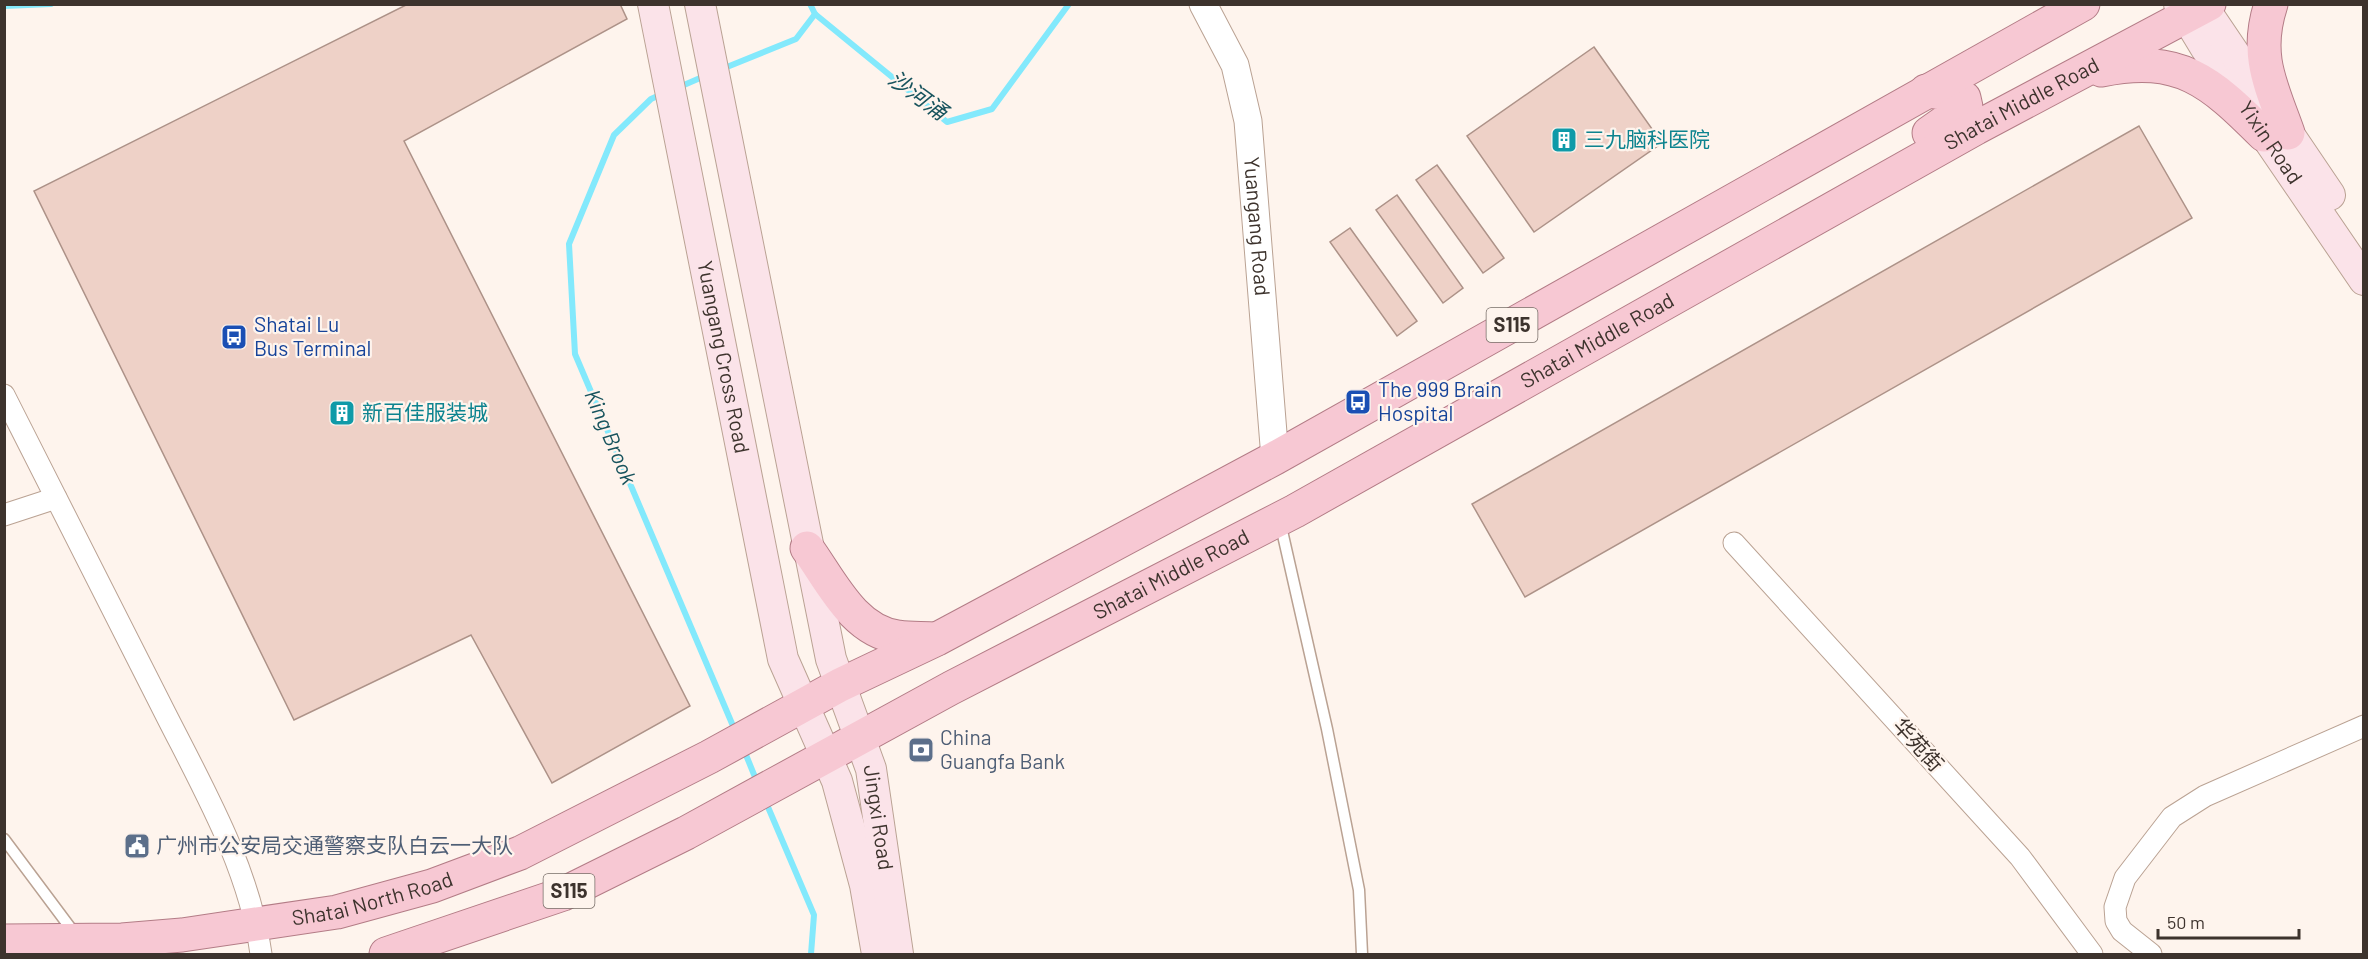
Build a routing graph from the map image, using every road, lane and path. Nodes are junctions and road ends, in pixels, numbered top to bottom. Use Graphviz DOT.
graph roads {
  1 [pos="1203,4"];
  2 [pos="2083,4"];
  3 [pos="2271,4"];
  4 [pos="701,8"];
  5 [pos="2196,8"];
  6 [pos="656,18"];
  7 [pos="2073,75"];
  8 [pos="1926,91"];
  9 [pos="2276,134"];
  10 [pos="1885,179"];
  11 [pos="2364,244"];
  12 [pos="2364,280"];
  13 [pos="4,395"];
  14 [pos="735,407"];
  15 [pos="791,447"];
  16 [pos="1275,458"];
  17 [pos="56,498"];
  18 [pos="4,515"];
  19 [pos="1279,519"];
  20 [pos="1734,543"];
  21 [pos="807,548"];
  22 [pos="937,639"];
  23 [pos="840,685"];
  24 [pos="802,706"];
  25 [pos="2364,726"];
  26 [pos="862,738"];
  27 [pos="826,758"];
  28 [pos="4,839"];
  29 [pos="79,939"];
  30 [pos="259,940"];
  31 [pos="4,941"];
  32 [pos="386,954"];
  33 [pos="877,954"];
  34 [pos="898,954"];
  35 [pos="1362,954"];
  36 [pos="2092,954"];
  37 [pos="2151,954"];
  1 -- 16 [label="street, Yuangang Road"];
  2 -- 8 [label="main road, S115"];
  3 -- 9 [label="main road"];
  4 -- 15 [label="main road"];
  5 -- 7 [label="main road, Shatai Middle Road"];
  5 -- 9 [label="main road, Yixin Road"];
  6 -- 14 [label="main road, Yuangang Cross Road"];
  7 -- 9 [label="main road"];
  7 -- 10 [label="main road, Shatai Middle Road / S115"];
  8 -- 10 [label="main road"];
  8 -- 16 [label="main road, S115"];
  9 -- 11 [label="main road, Yixin Road"];
  9 -- 12 [label="main road, Yixin Road"];
  10 -- 19 [label="main road, Shatai Middle Road / S115"];
  13 -- 17 [label="street"];
  14 -- 15 [label="main road"];
  14 -- 24 [label="main road, Yuangang Cross Road"];
  15 -- 21 [label="main road"];
  16 -- 22 [label="main road, S115"];
  17 -- 18 [label="street"];
  17 -- 30 [label="street"];
  19 -- 26 [label="main road, Shatai Middle Road / S115"];
  19 -- 35 [label="lane"];
  20 -- 36 [label="street, 华苑街"];
  21 -- 22 [label="main road"];
  21 -- 23 [label="main road"];
  22 -- 23 [label="main road, S115"];
  23 -- 24 [label="main road, Shatai North Road / S115"];
  23 -- 26 [label="main road, Jingxi Road"];
  24 -- 27 [label="main road, Jingxi Road"];
  24 -- 30 [label="main road, Shatai North Road / S115"];
  25 -- 37 [label="street"];
  26 -- 27 [label="main road, S115"];
  26 -- 34 [label="main road, Jingxi Road"];
  27 -- 32 [label="main road, S115"];
  27 -- 33 [label="main road, Jingxi Road"];
  28 -- 29 [label="lane"];
  29 -- 30 [label="main road, Shatai North Road / S115"];
  29 -- 31 [label="main road, Shatai North Road / S115"];
}
